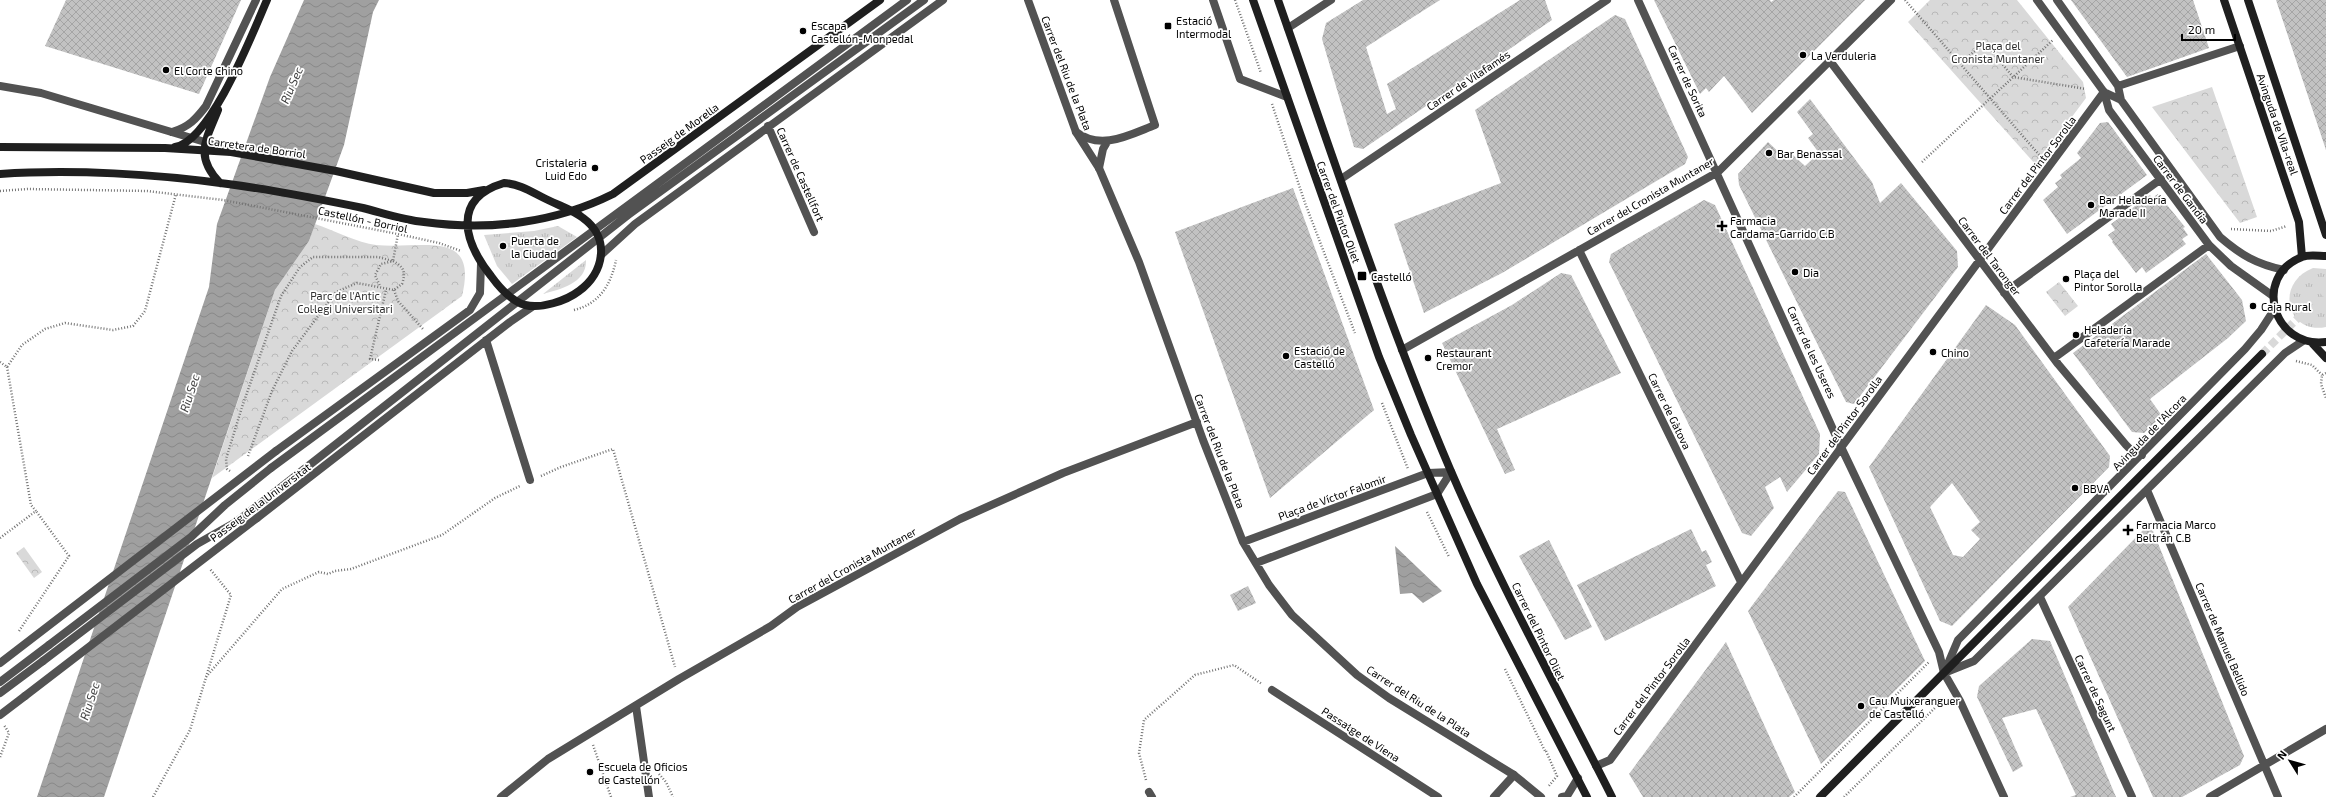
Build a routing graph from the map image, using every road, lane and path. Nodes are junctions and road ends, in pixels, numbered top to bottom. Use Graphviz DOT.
graph roads {
  1 [pos="256,0"];
  2 [pos="267,0"];
  3 [pos="880,0"];
  4 [pos="907,0"];
  5 [pos="924,0"];
  6 [pos="943,0"];
  7 [pos="1028,0"];
  8 [pos="1114,0"];
  9 [pos="1213,0"];
  10 [pos="1253,0"];
  11 [pos="1278,0"];
  12 [pos="1331,0"];
  13 [pos="1607,0"];
  14 [pos="1638,0"];
  15 [pos="1891,0"];
  16 [pos="1905,0"];
  17 [pos="2037,0"];
  18 [pos="2057,0"];
  19 [pos="2224,0"];
  20 [pos="2248,0"];
  21 [pos="1288,28"];
  22 [pos="2054,39"];
  23 [pos="2240,46"];
  24 [pos="1830,60"];
  25 [pos="1960,64"];
  26 [pos="2013,77"];
  27 [pos="0,86"];
  28 [pos="2118,86"];
  29 [pos="226,91"];
  30 [pos="2104,92"];
  31 [pos="1287,97"];
  32 [pos="1990,98"];
  33 [pos="2121,100"];
  34 [pos="768,126"];
  35 [pos="172,132"];
  36 [pos="1076,132"];
  37 [pos="193,138"];
  38 [pos="1107,142"];
  39 [pos="204,146"];
  40 [pos="0,147"];
  41 [pos="165,148"];
  42 [pos="235,153"];
  43 [pos="2050,166"];
  44 [pos="1099,168"];
  45 [pos="1912,171"];
  46 [pos="1718,172"];
  47 [pos="0,174"];
  48 [pos="1341,179"];
  49 [pos="2161,179"];
  50 [pos="224,183"];
  51 [pos="484,190"];
  52 [pos="0,191"];
  53 [pos="176,194"];
  54 [pos="573,211"];
  55 [pos="2299,222"];
  56 [pos="467,226"];
  57 [pos="595,229"];
  58 [pos="814,232"];
  59 [pos="398,234"];
  60 [pos="2326,235"];
  61 [pos="2220,237"];
  62 [pos="600,238"];
  63 [pos="2209,245"];
  64 [pos="1579,250"];
  65 [pos="601,255"];
  66 [pos="464,256"];
  67 [pos="2326,256"];
  68 [pos="2302,257"];
  69 [pos="393,261"];
  70 [pos="1979,261"];
  71 [pos="481,264"];
  72 [pos="2284,270"];
  73 [pos="380,286"];
  74 [pos="386,290"];
  75 [pos="394,290"];
  76 [pos="2004,293"];
  77 [pos="508,295"];
  78 [pos="2273,296"];
  79 [pos="517,302"];
  80 [pos="532,306"];
  81 [pos="2274,310"];
  82 [pos="423,329"];
  83 [pos="486,340"];
  84 [pos="2303,341"];
  85 [pos="2326,342"];
  86 [pos="2313,344"];
  87 [pos="1402,350"];
  88 [pos="2262,354"];
  89 [pos="2054,358"];
  90 [pos="2326,358"];
  91 [pos="380,360"];
  92 [pos="0,362"];
  93 [pos="7,367"];
  94 [pos="2326,373"];
  95 [pos="2326,398"];
  96 [pos="1197,422"];
  97 [pos="1841,447"];
  98 [pos="2142,455"];
  99 [pos="247,460"];
  100 [pos="236,468"];
  101 [pos="231,472"];
  102 [pos="1452,472"];
  103 [pos="1428,473"];
  104 [pos="228,479"];
  105 [pos="530,480"];
  106 [pos="2148,490"];
  107 [pos="1437,494"];
  108 [pos="36,511"];
  109 [pos="0,538"];
  110 [pos="1243,542"];
  111 [pos="1256,563"];
  112 [pos="209,568"];
  113 [pos="1741,582"];
  114 [pos="2040,597"];
  115 [pos="18,632"];
  116 [pos="1939,652"];
  117 [pos="0,663"];
  118 [pos="1944,673"];
  119 [pos="206,677"];
  120 [pos="679,679"];
  121 [pos="0,682"];
  122 [pos="1272,690"];
  123 [pos="1954,690"];
  124 [pos="0,693"];
  125 [pos="636,706"];
  126 [pos="1,718"];
  127 [pos="2326,729"];
  128 [pos="589,735"];
  129 [pos="0,757"];
  130 [pos="2265,765"];
  131 [pos="1596,766"];
  132 [pos="1514,776"];
  133 [pos="1578,778"];
  134 [pos="1150,795"];
  135 [pos="153,797"];
  136 [pos="501,797"];
  137 [pos="611,797"];
  138 [pos="649,797"];
  139 [pos="1438,797"];
  140 [pos="1494,797"];
  141 [pos="1541,797"];
  142 [pos="1562,797"];
  143 [pos="1587,797"];
  144 [pos="1612,797"];
  145 [pos="1794,797"];
  146 [pos="1820,797"];
  147 [pos="1844,797"];
  148 [pos="2004,797"];
  149 [pos="2132,797"];
  150 [pos="2210,797"];
  151 [pos="2278,797"];
  1 -- 35 [label="street"];
  2 -- 29 [label="main road"];
  3 -- 54 [label="main road, Passeig de Morella"];
  4 -- 57 [label="street"];
  5 -- 62 [label="street"];
  6 -- 34 [label="street"];
  7 -- 36 [label="street, Carrer del Riu de la Plata"];
  8 -- 38 [label="street"];
  9 -- 31 [label="street"];
  10 -- 31 [label="main road, Carrer del Pintor Oliet"];
  11 -- 21 [label="main road, Carrer del Pintor Oliet"];
  12 -- 21 [label="street"];
  13 -- 48 [label="street, Carrer de Vilafamés"];
  14 -- 46 [label="street, Carrer de Sorita"];
  15 -- 24 [label="street, Carrer del Cronista Muntaner"];
  16 -- 25 [label="path"];
  17 -- 30 [label="street"];
  18 -- 28 [label="street, Carrer de Gandia"];
  19 -- 23 [label="main road, Avinguda de Vila-real"];
  20 -- 60 [label="main road, Avinguda de Vila-real"];
  21 -- 48 [label="main road, Carrer del Pintor Oliet"];
  22 -- 26 [label="path"];
  23 -- 28 [label="street"];
  23 -- 55 [label="main road, Avinguda de Vila-real"];
  24 -- 45 [label="street, Carrer del Taronger"];
  24 -- 46 [label="street, Carrer del Cronista Muntaner"];
  25 -- 26 [label="path"];
  25 -- 32 [label="path"];
  26 -- 30 [label="path"];
  26 -- 32 [label="path"];
  27 -- 35 [label="street"];
  28 -- 33 [label="street, Carrer de Gandia"];
  29 -- 37 [label="main road"];
  29 -- 39 [label="main road"];
  30 -- 33 [label="street, Carrer de Gandia"];
  30 -- 43 [label="street, Carrer del Pintor Sorolla"];
  30 -- 49 [label="street, Carrer de Gandia"];
  31 -- 103 [label="main road, Carrer del Pintor Oliet"];
  32 -- 43 [label="path"];
  32 -- 45 [label="path"];
  33 -- 61 [label="street, Carrer de Gandia"];
  34 -- 58 [label="street, Carrer de Castellfort"];
  34 -- 65 [label="street"];
  35 -- 37 [label="street"];
  36 -- 38 [label="street"];
  36 -- 44 [label="street, Carrer del Riu de la Plata"];
  37 -- 39 [label="street"];
  37 -- 41 [label="main road"];
  38 -- 44 [label="street"];
  39 -- 41 [label="main road, Carretera de Borriol"];
  39 -- 42 [label="street"];
  39 -- 50 [label="main road"];
  40 -- 41 [label="main road, Carretera de Borriol"];
  42 -- 51 [label="main road, Carretera de Borriol"];
  43 -- 70 [label="street, Carrer del Pintor Sorolla"];
  44 -- 96 [label="street, Carrer del Riu de la Plata"];
  45 -- 70 [label="street, Carrer del Taronger"];
  46 -- 64 [label="street, Carrer del Cronista Muntaner"];
  46 -- 97 [label="street, Carrer de les Useres"];
  47 -- 50 [label="main road"];
  48 -- 87 [label="main road, Carrer del Pintor Oliet"];
  49 -- 63 [label="street, Carrer de Gandia"];
  49 -- 76 [label="street"];
  50 -- 56 [label="main road"];
  51 -- 54 [label="main road, Carretera de Borriol"];
  51 -- 56 [label="main road"];
  52 -- 53 [label="path, Castellón - Borriol"];
  53 -- 59 [label="path, Castellón - Borriol"];
  53 -- 93 [label="path"];
  54 -- 56 [label="main road, Passeig de Morella"];
  54 -- 57 [label="main road, Carretera de Borriol"];
  55 -- 61 [label="path"];
  55 -- 68 [label="main road, Avinguda de Vila-real"];
  56 -- 71 [label="main road"];
  57 -- 62 [label="main road"];
  57 -- 77 [label="street"];
  59 -- 66 [label="path, Castellón - Borriol"];
  59 -- 69 [label="path"];
  61 -- 72 [label="street, Carrer de Gandia"];
  62 -- 65 [label="main road"];
  62 -- 79 [label="street"];
  63 -- 78 [label="street, Carrer de Gandia"];
  63 -- 89 [label="street"];
  64 -- 87 [label="street, Carrer del Cronista Muntaner"];
  64 -- 113 [label="street, Carrer de Gàtova"];
  65 -- 80 [label="main road"];
  67 -- 68 [label="main road"];
  68 -- 72 [label="main road"];
  69 -- 73 [label="path"];
  69 -- 75 [label="path"];
  69 -- 101 [label="path"];
  70 -- 76 [label="street, Carrer del Taronger"];
  70 -- 97 [label="street, Carrer del Pintor Sorolla"];
  71 -- 77 [label="main road"];
  71 -- 117 [label="street, bridge"];
  72 -- 78 [label="main road"];
  73 -- 74 [label="path"];
  73 -- 99 [label="path"];
  74 -- 75 [label="path"];
  74 -- 91 [label="path"];
  75 -- 82 [label="path"];
  76 -- 89 [label="street, Carrer del Taronger"];
  77 -- 79 [label="main road"];
  77 -- 121 [label="street, bridge"];
  78 -- 81 [label="main road"];
  79 -- 80 [label="main road"];
  79 -- 124 [label="street, bridge"];
  80 -- 83 [label="street, Passeig de la Universitat"];
  81 -- 84 [label="main road"];
  81 -- 98 [label="street, Avinguda de l'Alcora"];
  83 -- 105 [label="street"];
  83 -- 126 [label="street, Passeig de la Universitat, bridge"];
  84 -- 86 [label="main road"];
  84 -- 106 [label="street, Avinguda de l'Alcora"];
  85 -- 86 [label="main road"];
  86 -- 90 [label="main road"];
  87 -- 102 [label="main road, Carrer del Pintor Oliet"];
  88 -- 118 [label="main road, Avinguda de l'Alcora"];
  89 -- 98 [label="street, Carrer del Taronger"];
  92 -- 93 [label="path"];
  93 -- 108 [label="path"];
  94 -- 95 [label="path"];
  96 -- 110 [label="street, Carrer del Riu de la Plata"];
  96 -- 120 [label="street, Carrer del Cronista Muntaner"];
  97 -- 113 [label="street, Carrer del Pintor Sorolla"];
  97 -- 116 [label="street, Carrer de les Useres"];
  98 -- 118 [label="street, Avinguda de l'Alcora"];
  100 -- 101 [label="path"];
  101 -- 104 [label="path"];
  102 -- 103 [label="street"];
  102 -- 107 [label="street"];
  102 -- 131 [label="main road, Carrer del Pintor Oliet"];
  103 -- 107 [label="main road, Carrer del Pintor Oliet"];
  103 -- 110 [label="street, Plaça de Víctor Falomir"];
  105 -- 119 [label="path"];
  105 -- 120 [label="path"];
  106 -- 114 [label="street, Avinguda de l'Alcora"];
  106 -- 130 [label="street, Carrer de Manuel Bellido"];
  107 -- 111 [label="street"];
  107 -- 133 [label="main road, Carrer del Pintor Oliet"];
  108 -- 109 [label="path"];
  108 -- 115 [label="path"];
  110 -- 111 [label="street, Carrer del Riu de la Plata"];
  111 -- 132 [label="street, Carrer del Riu de la Plata"];
  112 -- 119 [label="path"];
  113 -- 131 [label="street, Carrer del Pintor Sorolla"];
  114 -- 118 [label="street, Avinguda de l'Alcora"];
  114 -- 149 [label="street, Carrer de Sagunt"];
  116 -- 118 [label="street, Carrer de les Useres"];
  116 -- 145 [label="path"];
  118 -- 123 [label="street, Carrer de les Useres"];
  118 -- 146 [label="main road, Avinguda de l'Alcora"];
  119 -- 135 [label="path"];
  120 -- 125 [label="street, Carrer del Cronista Muntaner"];
  122 -- 134 [label="path"];
  122 -- 139 [label="street, Passatge de Viena"];
  123 -- 147 [label="path"];
  123 -- 148 [label="street, Carrer de les Useres"];
  125 -- 128 [label="street, Carrer del Cronista Muntaner"];
  125 -- 138 [label="street"];
  126 -- 129 [label="path"];
  127 -- 130 [label="street"];
  128 -- 136 [label="street, Carrer del Cronista Muntaner"];
  128 -- 137 [label="path"];
  130 -- 150 [label="street"];
  130 -- 151 [label="street, Carrer de Manuel Bellido"];
  131 -- 144 [label="main road, Carrer del Pintor Oliet"];
  132 -- 140 [label="street"];
  132 -- 141 [label="street, Carrer del Riu de la Plata"];
  133 -- 142 [label="street"];
  133 -- 143 [label="main road, Carrer del Pintor Oliet"];
}
